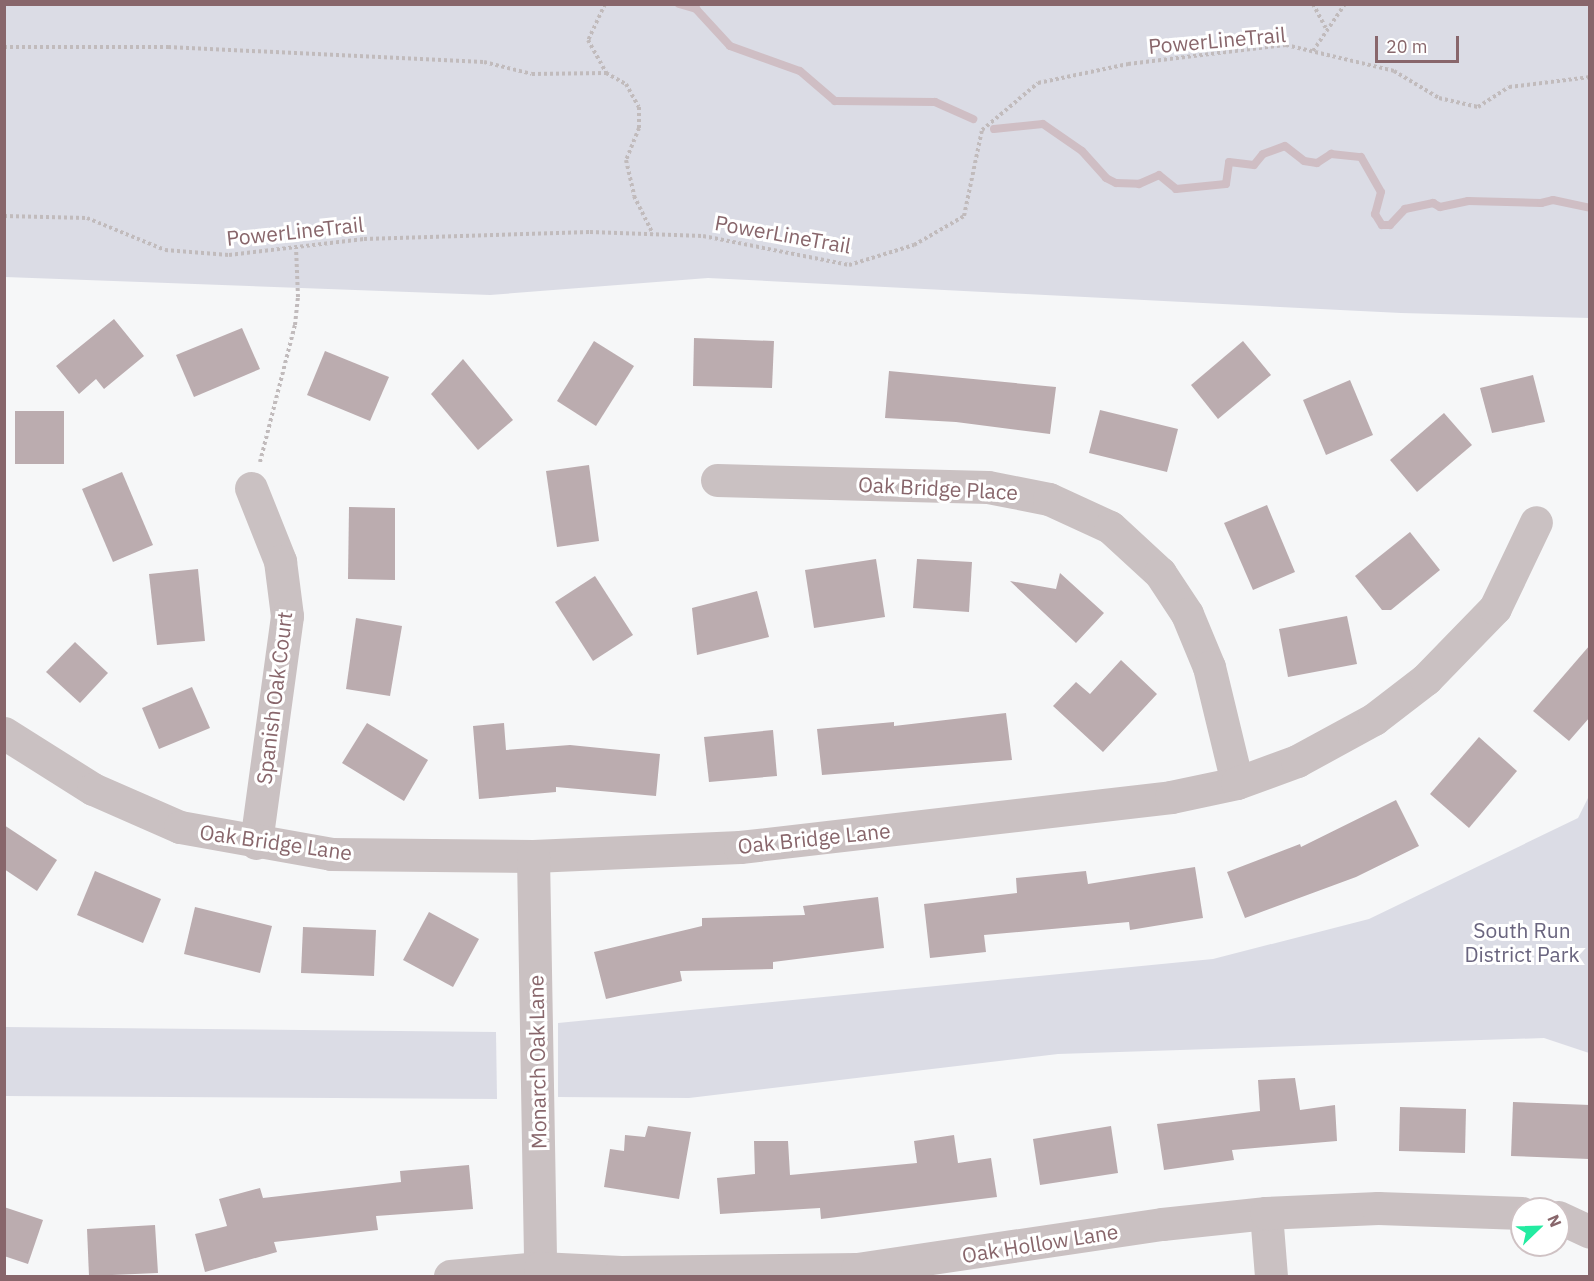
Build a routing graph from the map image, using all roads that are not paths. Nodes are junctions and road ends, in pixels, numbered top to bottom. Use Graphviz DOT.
graph roads {
  1 [pos="717,480"];
  2 [pos="251,488"];
  3 [pos="1536,522"];
  4 [pos="5,734"];
  5 [pos="1237,783"];
  6 [pos="256,843"];
  7 [pos="533,856"];
  8 [pos="1266,1213"];
  9 [pos="1510,1214"];
  10 [pos="1570,1223"];
  11 [pos="1590,1232"];
  12 [pos="540,1268"];
  13 [pos="857,1273"];
  14 [pos="450,1276"];
  15 [pos="1271,1276"];
  1 -- 5 [label="street, Oak Bridge Place"];
  2 -- 6 [label="street, Spanish Oak Court"];
  3 -- 5 [label="street, Oak Bridge Lane"];
  4 -- 6 [label="street, Oak Bridge Lane"];
  5 -- 7 [label="street, Oak Bridge Lane"];
  6 -- 7 [label="street, Oak Bridge Lane"];
  7 -- 12 [label="street, Monarch Oak Lane"];
  8 -- 9 [label="street, Oak Hollow Lane"];
  8 -- 13 [label="street, Oak Hollow Lane"];
  8 -- 15 [label="street"];
  10 -- 11 [label="street"];
  12 -- 13 [label="street, Oak Hollow Lane"];
  12 -- 14 [label="street, Oak Hollow Lane"];
}
